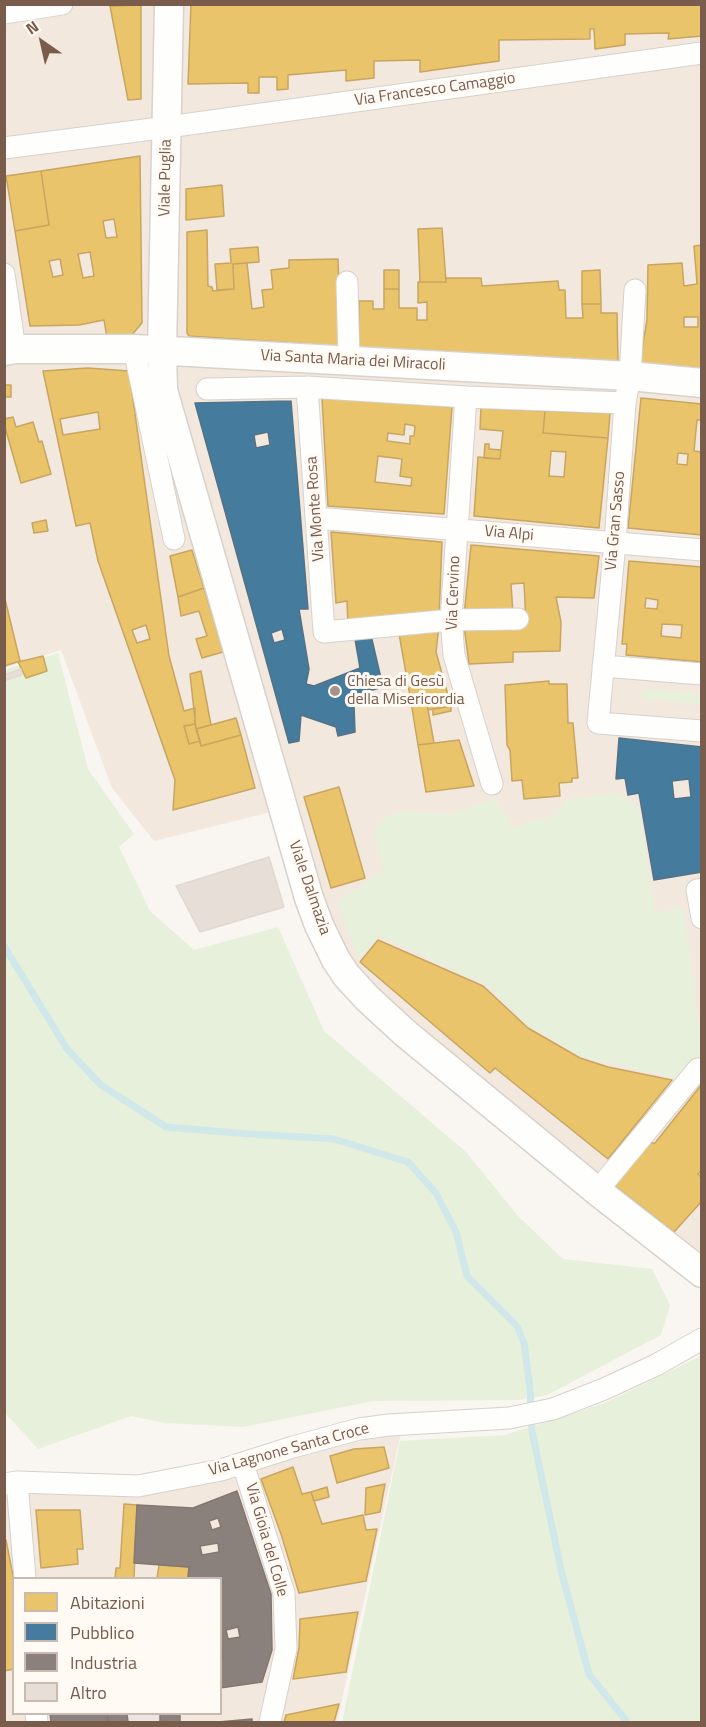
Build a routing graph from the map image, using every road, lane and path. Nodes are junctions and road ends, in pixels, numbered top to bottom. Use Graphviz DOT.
graph roads {
  1 [pos="62,4"];
  2 [pos="169,4"];
  3 [pos="4,13"];
  4 [pos="702,52"];
  5 [pos="168,127"];
  6 [pos="4,148"];
  7 [pos="4,274"];
  8 [pos="347,282"];
  9 [pos="635,290"];
  10 [pos="10,350"];
  11 [pos="134,350"];
  12 [pos="162,351"];
  13 [pos="349,361"];
  14 [pos="702,383"];
  15 [pos="307,387"];
  16 [pos="207,389"];
  17 [pos="627,390"];
  18 [pos="466,397"];
  19 [pos="316,518"];
  20 [pos="457,530"];
  21 [pos="174,539"];
  22 [pos="615,543"];
  23 [pos="702,550"];
  24 [pos="518,619"];
  25 [pos="451,620"];
  26 [pos="603,666"];
  27 [pos="702,674"];
  28 [pos="702,731"];
  29 [pos="492,784"];
  30 [pos="702,889"];
  31 [pos="702,918"];
  32 [pos="698,1069"];
  33 [pos="597,1191"];
  34 [pos="702,1273"];
  35 [pos="702,1339"];
  36 [pos="243,1464"];
  37 [pos="10,1483"];
  38 [pos="25,1577"];
  39 [pos="270,1722"];
  1 -- 3 [label="street"];
  2 -- 5 [label="main road, Viale Puglia"];
  4 -- 5 [label="street, Via Francesco Camaggio"];
  5 -- 6 [label="street, Via Francesco Camaggio"];
  5 -- 12 [label="main road, Viale Puglia"];
  7 -- 10 [label="street"];
  8 -- 13 [label="street"];
  9 -- 17 [label="street, Via Gran Sasso"];
  10 -- 11 [label="main road, Via Santa Maria dei Miracoli"];
  11 -- 12 [label="main road, Via Santa Maria dei Miracoli"];
  11 -- 21 [label="street"];
  12 -- 13 [label="main road, Via Santa Maria dei Miracoli"];
  12 -- 33 [label="main road, Viale Dalmazia"];
  13 -- 17 [label="main road, Via Santa Maria dei Miracoli"];
  14 -- 17 [label="main road, Via Santa Maria dei Miracoli"];
  15 -- 16 [label="street, Via Santa Maria dei Miracoli"];
  15 -- 18 [label="street, Via Santa Maria dei Miracoli"];
  15 -- 19 [label="street, Via Monte Rosa"];
  17 -- 18 [label="street, Via Santa Maria dei Miracoli"];
  17 -- 22 [label="street, Via Gran Sasso"];
  18 -- 20 [label="street, Via Cervino"];
  19 -- 20 [label="street, Via Alpi"];
  19 -- 25 [label="street, Via Monte Rosa"];
  20 -- 22 [label="street, Via Alpi"];
  20 -- 25 [label="street, Via Cervino"];
  22 -- 23 [label="street, Via Alpi"];
  22 -- 26 [label="street, Via Gran Sasso"];
  24 -- 25 [label="street"];
  25 -- 29 [label="street, Via Cervino"];
  26 -- 27 [label="street"];
  26 -- 28 [label="street, Via Gran Sasso"];
  30 -- 31 [label="street"];
  32 -- 33 [label="street"];
  33 -- 34 [label="main road, Viale Dalmazia"];
  35 -- 36 [label="street, Via Lagnone Santa Croce"];
  36 -- 37 [label="street, Via Lagnone Santa Croce"];
  36 -- 39 [label="street, Via Gioia del Colle"];
  37 -- 38 [label="street"];
}
